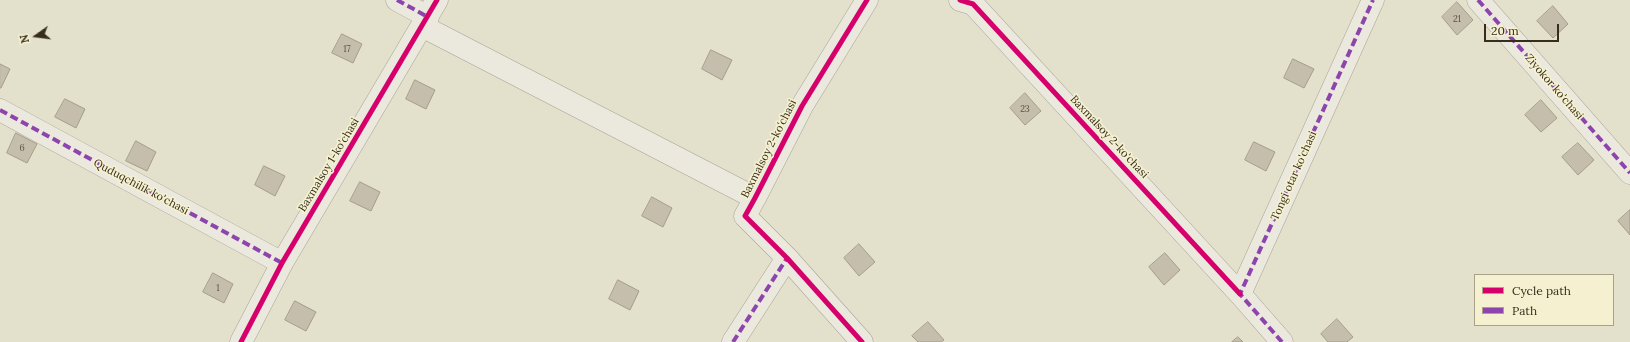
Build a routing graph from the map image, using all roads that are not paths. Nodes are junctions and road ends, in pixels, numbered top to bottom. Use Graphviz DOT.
graph roads {
  1 [pos="396,0"];
  2 [pos="867,0"];
  3 [pos="960,0"];
  4 [pos="1373,0"];
  5 [pos="1478,0"];
  6 [pos="429,14"];
  7 [pos="0,110"];
  8 [pos="1630,173"];
  9 [pos="755,198"];
  10 [pos="786,258"];
  11 [pos="282,263"];
  12 [pos="1240,294"];
  13 [pos="241,342"];
  14 [pos="733,342"];
  15 [pos="862,342"];
  16 [pos="1282,342"];
  1 -- 6 [label="street"];
  2 -- 9 [label="street, Baxmalsoy 2-ko'chasi"];
  3 -- 12 [label="street, Baxmalsoy 2-ko'chasi"];
  4 -- 12 [label="street, Tongi otar ko'chasi"];
  5 -- 8 [label="street, Ziyokor ko'chasi"];
  6 -- 9 [label="street"];
  6 -- 11 [label="street, Baxmalsoy 1-ko'chasi"];
  7 -- 11 [label="street, Quduqchilik ko'chasi"];
  9 -- 10 [label="street, Baxmalsoy 2-ko'chasi"];
  10 -- 14 [label="street"];
  10 -- 15 [label="street"];
  11 -- 13 [label="street, Baxmalsoy 1-ko'chasi"];
  12 -- 16 [label="street"];
}
